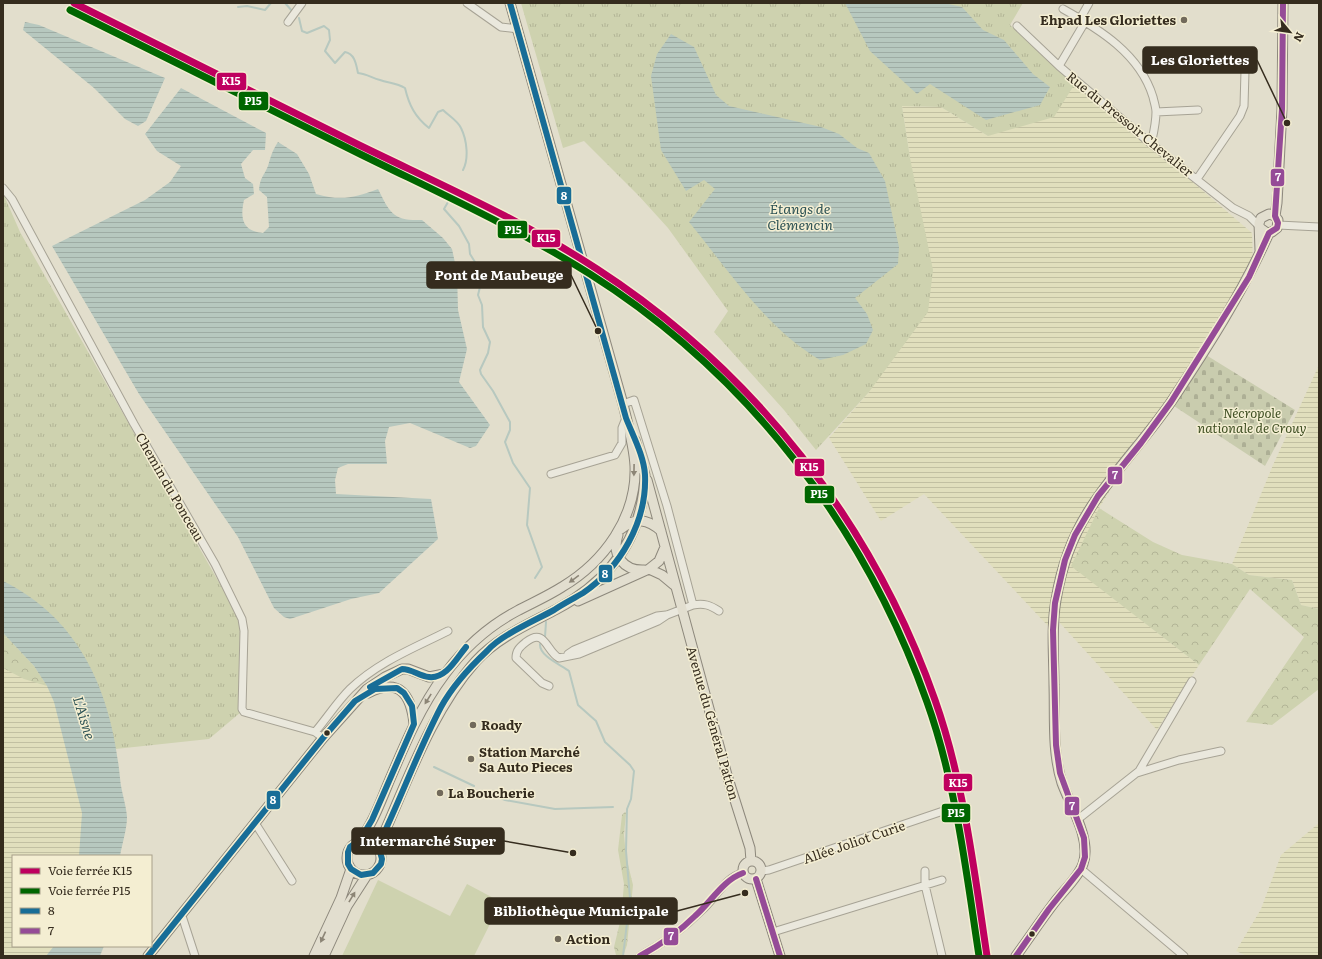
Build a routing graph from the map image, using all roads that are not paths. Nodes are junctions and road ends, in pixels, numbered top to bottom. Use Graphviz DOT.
graph roads {
  1 [pos="302,3"];
  2 [pos="467,3"];
  3 [pos="510,3"];
  4 [pos="1089,3"];
  5 [pos="1283,3"];
  6 [pos="1063,9"];
  7 [pos="1082,20"];
  8 [pos="288,22"];
  9 [pos="1017,26"];
  10 [pos="518,29"];
  11 [pos="1059,66"];
  12 [pos="1245,71"];
  13 [pos="1198,110"];
  14 [pos="1156,112"];
  15 [pos="1150,143"];
  16 [pos="1197,179"];
  17 [pos="3,188"];
  18 [pos="1248,216"];
  19 [pos="1268,216"];
  20 [pos="1278,225"];
  21 [pos="1260,227"];
  22 [pos="1319,228"];
  23 [pos="1269,233"];
  24 [pos="1260,252"];
  25 [pos="623,404"];
  26 [pos="626,418"];
  27 [pos="551,474"];
  28 [pos="645,475"];
  29 [pos="638,520"];
  30 [pos="620,531"];
  31 [pos="661,531"];
  32 [pos="665,545"];
  33 [pos="619,558"];
  34 [pos="647,569"];
  35 [pos="674,585"];
  36 [pos="693,605"];
  37 [pos="558,608"];
  38 [pos="681,610"];
  39 [pos="719,611"];
  40 [pos="448,631"];
  41 [pos="444,674"];
  42 [pos="1192,681"];
  43 [pos="549,686"];
  44 [pos="355,701"];
  45 [pos="414,724"];
  46 [pos="315,732"];
  47 [pos="323,738"];
  48 [pos="1221,751"];
  49 [pos="1137,773"];
  50 [pos="946,810"];
  51 [pos="1077,820"];
  52 [pos="255,823"];
  53 [pos="360,840"];
  54 [pos="379,848"];
  55 [pos="751,861"];
  56 [pos="351,869"];
  57 [pos="1081,869"];
  58 [pos="761,871"];
  59 [pos="925,871"];
  60 [pos="743,873"];
  61 [pos="367,875"];
  62 [pos="756,879"];
  63 [pos="942,880"];
  64 [pos="292,881"];
  65 [pos="925,885"];
  66 [pos="180,916"];
  67 [pos="773,932"];
  68 [pos="148,956"];
  69 [pos="194,956"];
  70 [pos="314,956"];
  71 [pos="324,956"];
  72 [pos="640,956"];
  73 [pos="780,956"];
  74 [pos="942,956"];
  75 [pos="1016,956"];
  76 [pos="1184,956"];
  1 -- 8 [label="street"];
  2 -- 10 [label="street"];
  3 -- 10 [label="main road"];
  4 -- 7 [label="street"];
  5 -- 19 [label="main road"];
  6 -- 7 [label="street"];
  7 -- 11 [label="street"];
  7 -- 14 [label="street"];
  9 -- 11 [label="street, Rue du Pressoir Chevalier"];
  10 -- 25 [label="main road"];
  11 -- 15 [label="street, Rue du Pressoir Chevalier"];
  12 -- 16 [label="street"];
  13 -- 14 [label="street"];
  14 -- 15 [label="street"];
  15 -- 16 [label="street, Rue du Pressoir Chevalier"];
  16 -- 18 [label="street, Rue du Pressoir Chevalier"];
  17 -- 46 [label="street, Chemin du Ponceau"];
  18 -- 19 [label="street, Rue du Pressoir Chevalier"];
  18 -- 21 [label="street, Rue du Pressoir Chevalier"];
  19 -- 20 [label="main road"];
  19 -- 21 [label="main road"];
  20 -- 22 [label="street"];
  20 -- 23 [label="main road"];
  21 -- 23 [label="main road"];
  21 -- 24 [label="main road"];
  23 -- 24 [label="main road"];
  24 -- 51 [label="main road"];
  25 -- 26 [label="main road"];
  25 -- 36 [label="street"];
  26 -- 27 [label="street"];
  26 -- 28 [label="main road, Avenue du Général Patton"];
  26 -- 30 [label="main road, one-way"];
  28 -- 29 [label="main road"];
  28 -- 31 [label="main road, Avenue du Général Patton"];
  29 -- 30 [label="main road"];
  29 -- 31 [label="main road"];
  29 -- 33 [label="main road"];
  30 -- 33 [label="main road"];
  30 -- 41 [label="main road, one-way"];
  31 -- 32 [label="main road, Avenue du Général Patton"];
  32 -- 34 [label="main road"];
  32 -- 35 [label="main road, Avenue du Général Patton"];
  33 -- 34 [label="main road"];
  33 -- 37 [label="main road"];
  34 -- 35 [label="main road"];
  34 -- 37 [label="main road"];
  35 -- 38 [label="main road, Avenue du Général Patton"];
  36 -- 38 [label="street"];
  36 -- 39 [label="street"];
  37 -- 54 [label="main road"];
  38 -- 43 [label="street"];
  38 -- 55 [label="main road, Avenue du Général Patton"];
  40 -- 46 [label="street"];
  41 -- 44 [label="main road"];
  41 -- 45 [label="main road, one-way"];
  42 -- 49 [label="street"];
  44 -- 45 [label="main road"];
  44 -- 47 [label="main road"];
  45 -- 53 [label="main road"];
  46 -- 47 [label="street, Chemin du Ponceau"];
  47 -- 52 [label="main road"];
  48 -- 49 [label="street"];
  49 -- 51 [label="street"];
  50 -- 58 [label="street, Allée Joliot Curie"];
  51 -- 57 [label="main road"];
  52 -- 64 [label="street"];
  52 -- 66 [label="main road"];
  53 -- 54 [label="main road"];
  53 -- 56 [label="main road"];
  54 -- 61 [label="main road"];
  55 -- 58 [label="main road"];
  55 -- 60 [label="main road"];
  56 -- 61 [label="main road"];
  56 -- 70 [label="main road, one-way"];
  57 -- 75 [label="main road"];
  57 -- 76 [label="street"];
  58 -- 62 [label="main road"];
  59 -- 65 [label="street"];
  60 -- 62 [label="main road"];
  60 -- 72 [label="street"];
  71 -- 61 [label="main road, one-way"];
  62 -- 67 [label="main road"];
  63 -- 65 [label="street"];
  65 -- 67 [label="street"];
  65 -- 74 [label="street"];
  66 -- 68 [label="main road"];
  66 -- 69 [label="street"];
  67 -- 73 [label="main road"];
}
